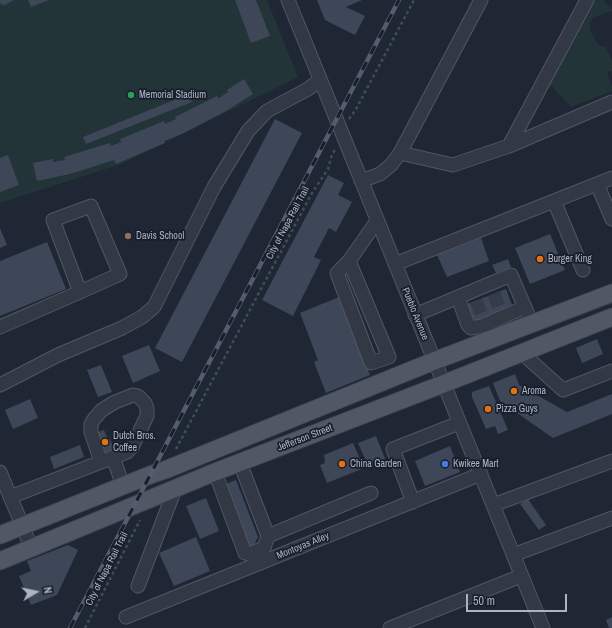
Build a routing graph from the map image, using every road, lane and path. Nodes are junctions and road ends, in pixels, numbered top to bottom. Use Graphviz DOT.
graph roads {
  1 [pos="288,0"];
  2 [pos="414,0"];
  3 [pos="481,0"];
  4 [pos="587,0"];
  5 [pos="320,80"];
  6 [pos="612,102"];
  7 [pos="342,134"];
  8 [pos="509,146"];
  9 [pos="400,153"];
  10 [pos="612,178"];
  11 [pos="361,181"];
  12 [pos="597,184"];
  13 [pos="554,201"];
  14 [pos="612,219"];
  15 [pos="377,221"];
  16 [pos="349,261"];
  17 [pos="395,264"];
  18 [pos="583,270"];
  19 [pos="80,292"];
  20 [pos="612,293"];
  21 [pos="458,297"];
  22 [pos="525,308"];
  23 [pos="415,315"];
  24 [pos="611,319"];
  25 [pos="532,324"];
  26 [pos="0,327"];
  27 [pos="485,328"];
  28 [pos="522,353"];
  29 [pos="434,361"];
  30 [pos="612,371"];
  31 [pos="443,384"];
  32 [pos="0,385"];
  33 [pos="459,423"];
  34 [pos="174,454"];
  35 [pos="107,459"];
  36 [pos="612,461"];
  37 [pos="240,463"];
  38 [pos="0,472"];
  39 [pos="215,472"];
  40 [pos="481,474"];
  41 [pos="123,486"];
  42 [pos="175,489"];
  43 [pos="371,493"];
  44 [pos="10,497"];
  45 [pos="413,502"];
  46 [pos="493,505"];
  47 [pos="142,516"];
  48 [pos="612,518"];
  49 [pos="22,526"];
  50 [pos="0,535"];
  51 [pos="268,536"];
  52 [pos="32,549"];
  53 [pos="513,554"];
  54 [pos="0,561"];
  55 [pos="521,576"];
  56 [pos="138,586"];
  57 [pos="126,617"];
  58 [pos="85,628"];
  59 [pos="390,628"];
  60 [pos="543,628"];
  1 -- 5 [label="street, Pueblo Avenue"];
  2 -- 7 [label="path, City of Napa Rail Trail"];
  3 -- 9 [label="street"];
  4 -- 8 [label="street"];
  5 -- 7 [label="street, Pueblo Avenue"];
  5 -- 32 [label="street"];
  6 -- 8 [label="street"];
  7 -- 11 [label="street, Pueblo Avenue"];
  7 -- 34 [label="path, City of Napa Rail Trail"];
  8 -- 9 [label="street"];
  9 -- 11 [label="street"];
  10 -- 12 [label="street"];
  11 -- 15 [label="street, Pueblo Avenue"];
  12 -- 13 [label="street"];
  12 -- 14 [label="street"];
  13 -- 17 [label="street"];
  13 -- 18 [label="street"];
  15 -- 16 [label="street"];
  15 -- 17 [label="street, Pueblo Avenue"];
  16 -- 16 [label="street"];
  17 -- 23 [label="street, Pueblo Avenue"];
  19 -- 19 [label="street"];
  19 -- 26 [label="street"];
  20 -- 25 [label="main road"];
  21 -- 22 [label="street"];
  21 -- 23 [label="street"];
  21 -- 27 [label="street"];
  22 -- 25 [label="street"];
  22 -- 27 [label="street"];
  23 -- 29 [label="street, Pueblo Avenue"];
  24 -- 28 [label="main road, Jefferson Street"];
  25 -- 27 [label="main road"];
  27 -- 29 [label="main road"];
  28 -- 30 [label="street"];
  28 -- 31 [label="main road, Jefferson Street"];
  29 -- 31 [label="street, Pueblo Avenue"];
  29 -- 41 [label="main road"];
  31 -- 33 [label="street, Pueblo Avenue"];
  31 -- 37 [label="main road, Jefferson Street"];
  33 -- 40 [label="street, Pueblo Avenue"];
  33 -- 45 [label="street"];
  35 -- 35 [label="street"];
  35 -- 41 [label="street"];
  35 -- 44 [label="street"];
  36 -- 46 [label="street"];
  37 -- 39 [label="main road, Jefferson Street"];
  37 -- 51 [label="street"];
  38 -- 44 [label="street"];
  39 -- 42 [label="main road, Jefferson Street"];
  39 -- 51 [label="street"];
  40 -- 45 [label="street, Montoyas Alley"];
  40 -- 46 [label="street, Pueblo Avenue"];
  41 -- 49 [label="main road"];
  42 -- 52 [label="main road, Jefferson Street"];
  42 -- 56 [label="street"];
  43 -- 51 [label="street"];
  44 -- 49 [label="street"];
  45 -- 57 [label="street, Montoyas Alley"];
  46 -- 53 [label="street, Pueblo Avenue"];
  47 -- 58 [label="path, City of Napa Rail Trail"];
  48 -- 53 [label="street"];
  49 -- 50 [label="main road"];
  49 -- 52 [label="street"];
  52 -- 54 [label="main road, Jefferson Street"];
  53 -- 55 [label="street, Pueblo Avenue"];
  55 -- 59 [label="street"];
  55 -- 60 [label="street, Pueblo Avenue"];
}
